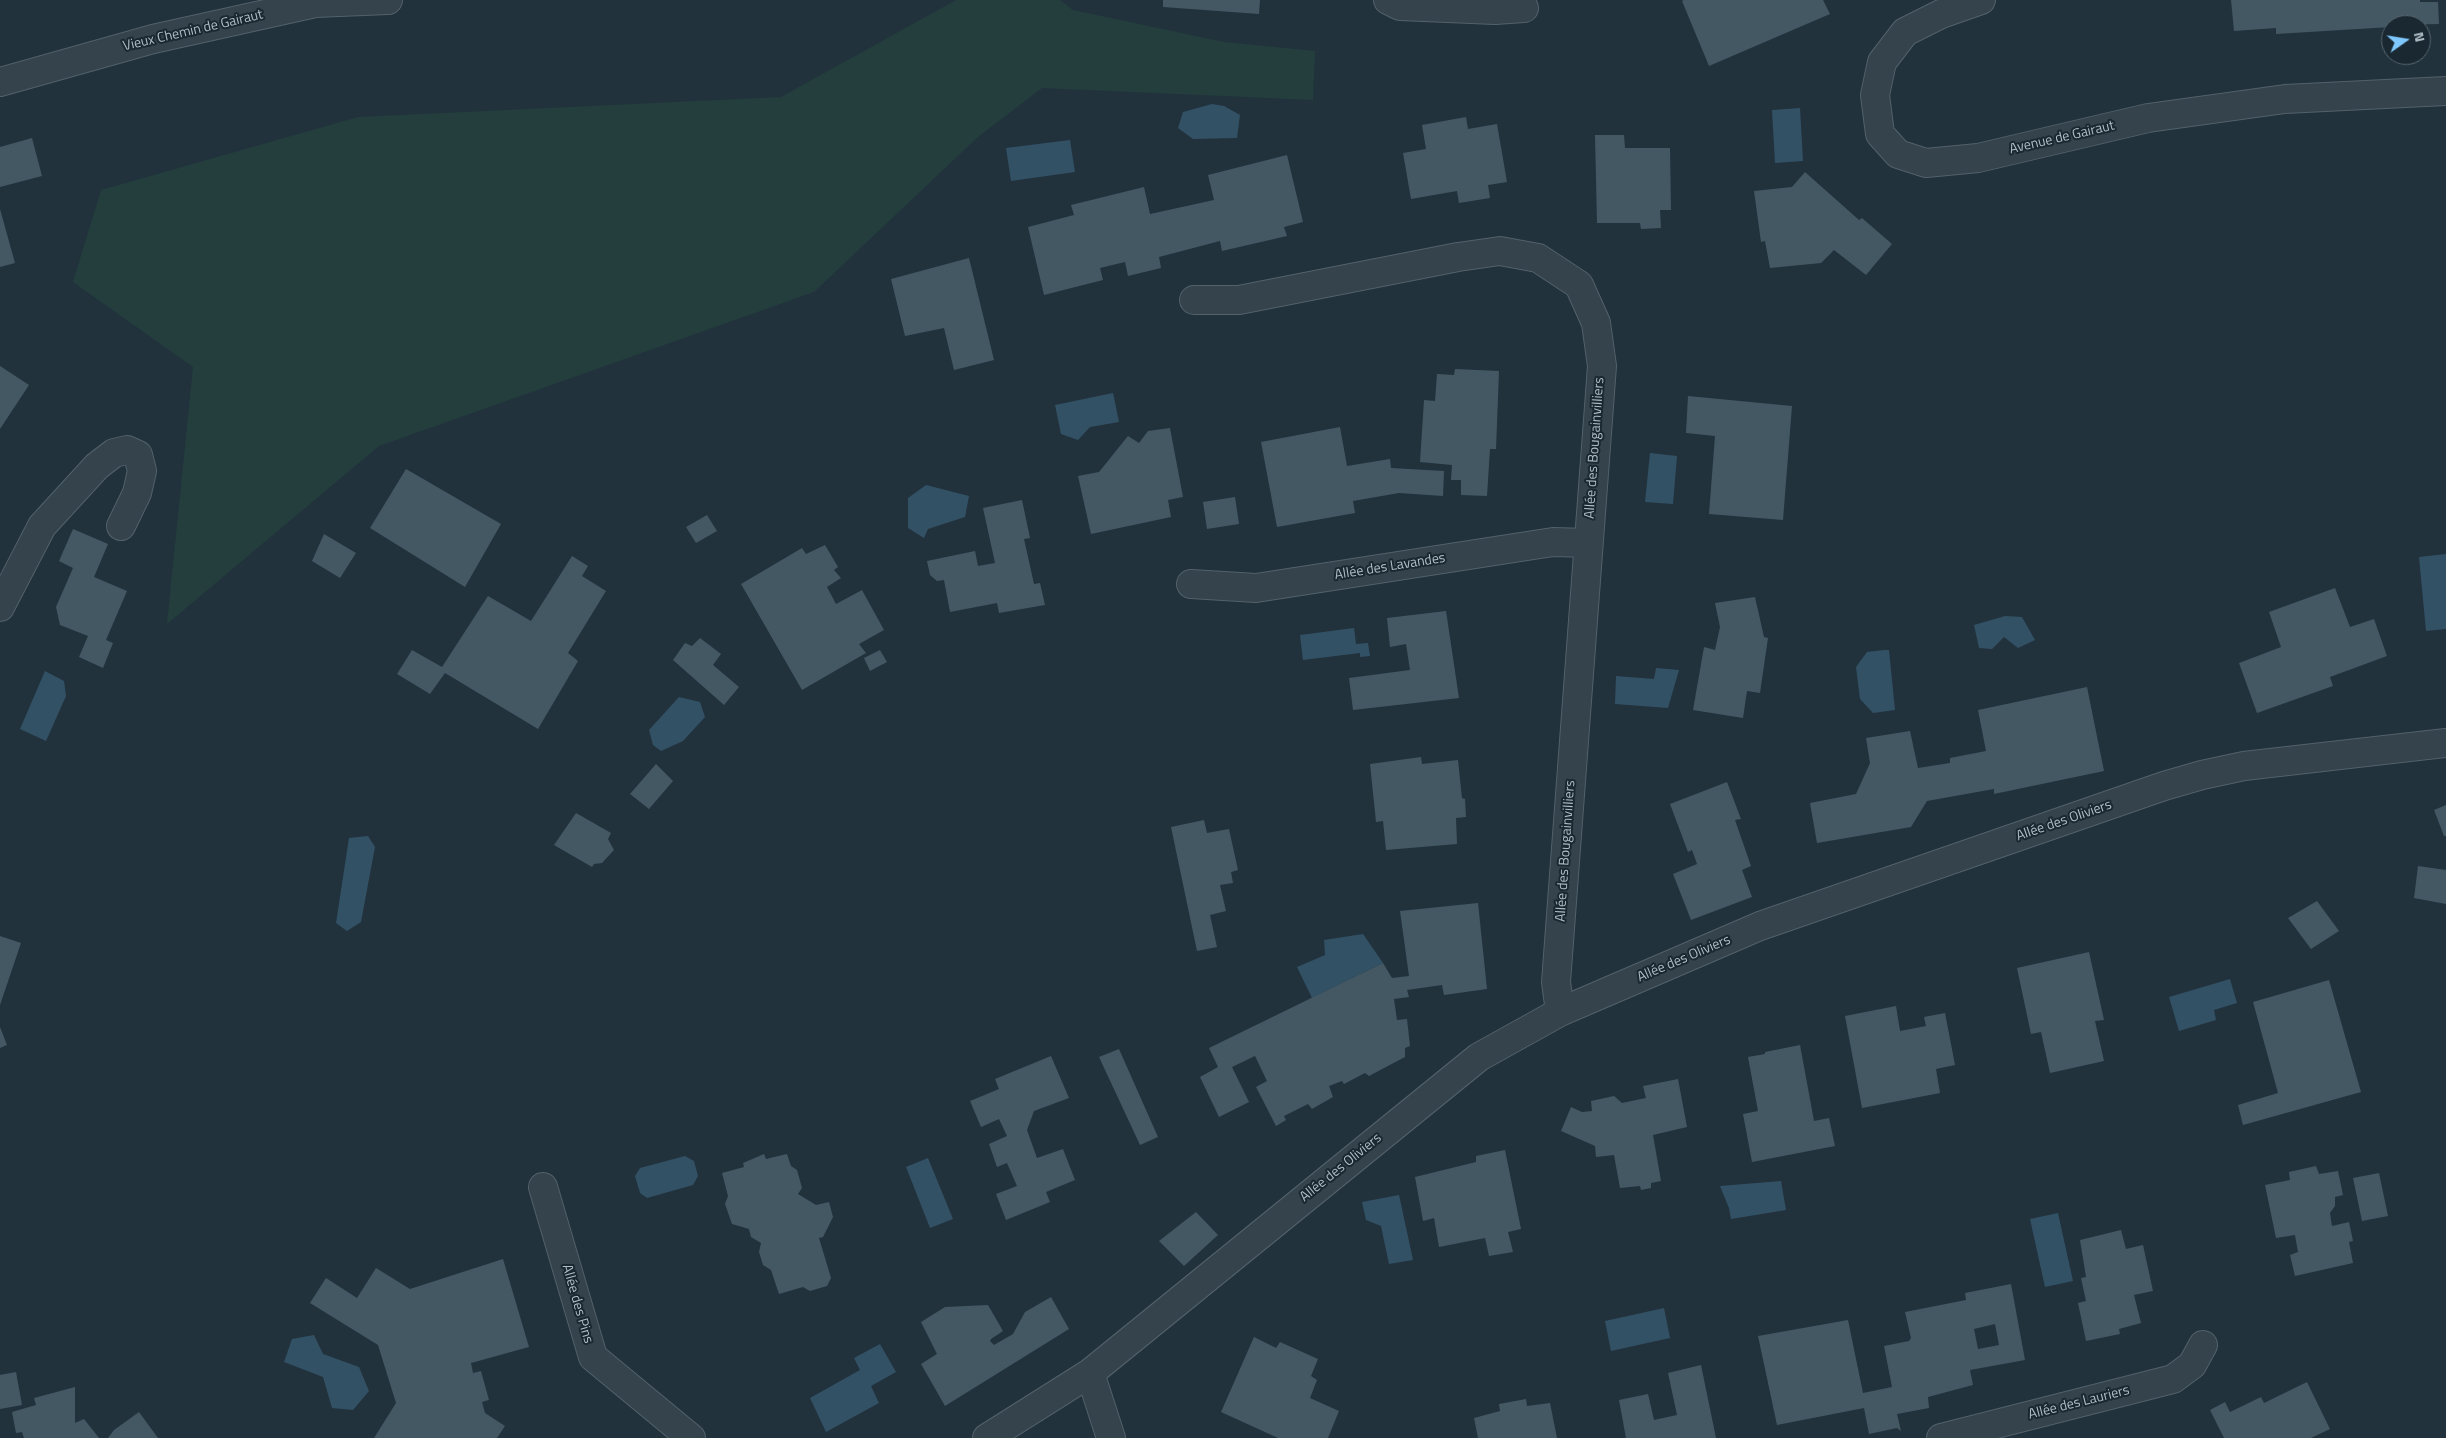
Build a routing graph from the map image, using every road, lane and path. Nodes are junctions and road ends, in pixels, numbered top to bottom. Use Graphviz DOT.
graph roads {
  1 [pos="388,0"];
  2 [pos="1388,0"];
  3 [pos="1981,0"];
  4 [pos="1524,8"];
  5 [pos="0,82"];
  6 [pos="2446,91"];
  7 [pos="1194,300"];
  8 [pos="121,526"];
  9 [pos="1588,542"];
  10 [pos="1191,584"];
  11 [pos="0,607"];
  12 [pos="2446,743"];
  13 [pos="1560,1012"];
  14 [pos="543,1187"];
  15 [pos="2203,1345"];
  16 [pos="1090,1373"];
  17 [pos="691,1438"];
  18 [pos="987,1438"];
  19 [pos="1111,1438"];
  20 [pos="1941,1438"];
  1 -- 5 [label="street, Vieux Chemin de Gairaut"];
  2 -- 4 [label="street"];
  3 -- 6 [label="street, Avenue de Gairaut"];
  7 -- 9 [label="street, Allée des Bougainvilliers"];
  8 -- 11 [label="street"];
  9 -- 10 [label="street, Allée des Lavandes"];
  9 -- 13 [label="street, Allée des Bougainvilliers"];
  12 -- 13 [label="street, Allée des Oliviers"];
  13 -- 16 [label="street, Allée des Oliviers"];
  14 -- 17 [label="street, Allée des Pins"];
  15 -- 20 [label="street, Allée des Lauriers"];
  16 -- 18 [label="street"];
  16 -- 19 [label="street"];
}
